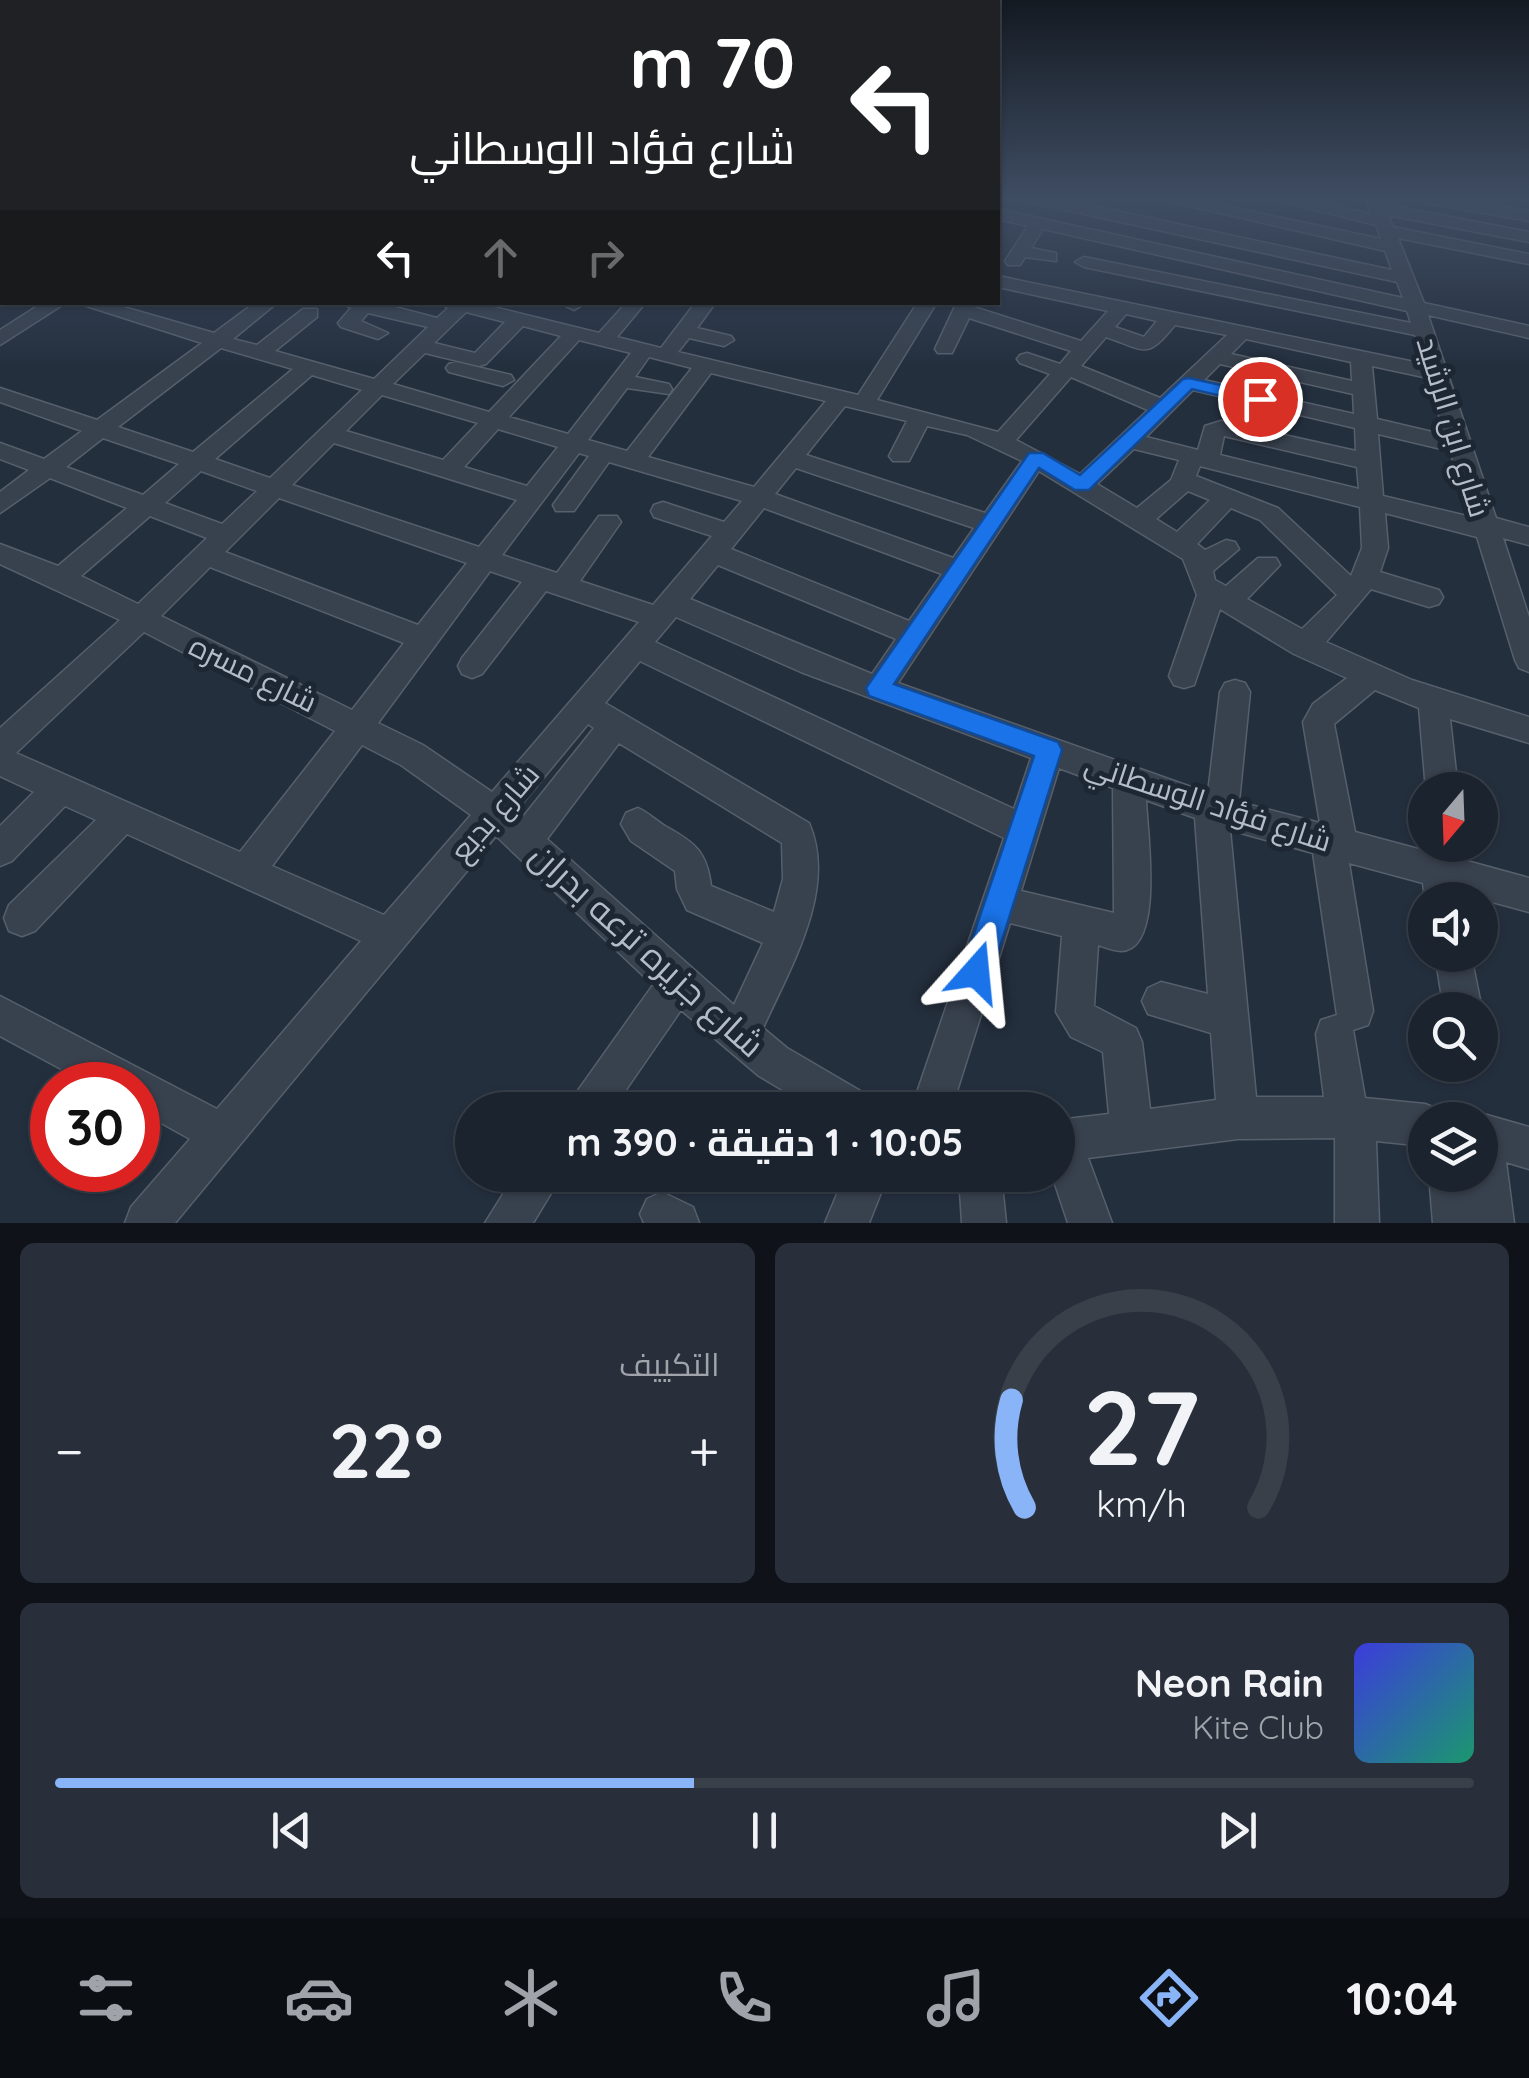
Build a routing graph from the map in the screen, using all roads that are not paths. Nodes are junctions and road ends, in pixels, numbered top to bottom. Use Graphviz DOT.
graph roads {
  1 [pos="1043,254"];
  2 [pos="1138,254"];
  3 [pos="1207,254"];
  4 [pos="1296,254"];
  5 [pos="1395,254"];
  6 [pos="1508,254"];
  7 [pos="1050,258"];
  8 [pos="1529,259"];
  9 [pos="1205,260"];
  10 [pos="1084,262"];
  11 [pos="1405,278"];
  12 [pos="1000,282"];
  13 [pos="1201,286"];
  14 [pos="1415,304"];
  15 [pos="53,305"];
  16 [pos="265,305"];
  17 [pos="358,305"];
  18 [pos="380,305"];
  19 [pos="635,305"];
  20 [pos="926,305"];
  21 [pos="703,306"];
  22 [pos="965,306"];
  23 [pos="1123,306"];
  24 [pos="110,307"];
  25 [pos="462,309"];
  26 [pos="310,313"];
  27 [pos="518,314"];
  28 [pos="1170,316"];
  29 [pos="1196,322"];
  30 [pos="684,331"];
  31 [pos="1423,331"];
  32 [pos="1242,332"];
  33 [pos="1529,332"];
  34 [pos="573,334"];
  35 [pos="0,339"];
  36 [pos="724,340"];
  37 [pos="218,341"];
  38 [pos="1092,341"];
  39 [pos="602,342"];
  40 [pos="945,349"];
  41 [pos="415,351"];
  42 [pos="260,354"];
  43 [pos="654,355"];
  44 [pos="1216,357"];
  45 [pos="1361,357"];
  46 [pos="1124,358"];
  47 [pos="1027,359"];
  48 [pos="445,365"];
  49 [pos="308,367"];
  50 [pos="704,367"];
  51 [pos="1066,370"];
  52 [pos="1436,373"];
  53 [pos="478,374"];
  54 [pos="503,380"];
  55 [pos="622,380"];
  56 [pos="1189,383"];
  57 [pos="378,388"];
  58 [pos="661,389"];
  59 [pos="1364,390"];
  60 [pos="4,400"];
  61 [pos="851,402"];
  62 [pos="447,407"];
  63 [pos="1163,408"];
  64 [pos="920,416"];
  65 [pos="493,421"];
  66 [pos="1366,424"];
  67 [pos="100,429"];
  68 [pos="330,434"];
  69 [pos="1130,440"];
  70 [pos="1002,441"];
  71 [pos="573,444"];
  72 [pos="1458,445"];
  73 [pos="0,451"];
  74 [pos="603,452"];
  75 [pos="901,456"];
  76 [pos="791,458"];
  77 [pos="1036,458"];
  78 [pos="632,461"];
  79 [pos="197,462"];
  80 [pos="1368,462"];
  81 [pos="1193,465"];
  82 [pos="47,468"];
  83 [pos="448,470"];
  84 [pos="940,479"];
  85 [pos="1082,485"];
  86 [pos="275,488"];
  87 [pos="533,496"];
  88 [pos="1228,497"];
  89 [pos="759,498"];
  90 [pos="1371,501"];
  91 [pos="926,503"];
  92 [pos="0,504"];
  93 [pos="146,505"];
  94 [pos="565,506"];
  95 [pos="663,511"];
  96 [pos="1139,520"];
  97 [pos="608,522"];
  98 [pos="990,524"];
  99 [pos="1485,527"];
  100 [pos="226,535"];
  101 [pos="1529,536"];
  102 [pos="722,542"];
  103 [pos="1180,545"];
  104 [pos="1226,548"];
  105 [pos="0,553"];
  106 [pos="206,555"];
  107 [pos="485,560"];
  108 [pos="959,570"];
  109 [pos="61,578"];
  110 [pos="1502,578"];
  111 [pos="551,582"];
  112 [pos="1359,585"];
  113 [pos="1213,586"];
  114 [pos="1529,586"];
  115 [pos="1279,590"];
  116 [pos="1429,597"];
  117 [pos="665,611"];
  118 [pos="140,619"];
  119 [pos="1523,629"];
  120 [pos="915,634"];
  121 [pos="424,639"];
  122 [pos="636,646"];
  123 [pos="1304,646"];
  124 [pos="1529,660"];
  125 [pos="472,666"];
  126 [pos="1184,676"];
  127 [pos="1370,677"];
  128 [pos="878,688"];
  129 [pos="1235,692"];
  130 [pos="1433,701"];
  131 [pos="585,707"];
  132 [pos="358,725"];
  133 [pos="615,725"];
  134 [pos="1529,730"];
  135 [pos="0,748"];
  136 [pos="1049,750"];
  137 [pos="0,761"];
  138 [pos="1440,772"];
  139 [pos="1128,779"];
  140 [pos="60,788"];
  141 [pos="1216,811"];
  142 [pos="496,814"];
  143 [pos="122,816"];
  144 [pos="638,824"];
  145 [pos="1023,830"];
  146 [pos="525,840"];
  147 [pos="1334,845"];
  148 [pos="0,850"];
  149 [pos="246,872"];
  150 [pos="1440,872"];
  151 [pos="1529,895"];
  152 [pos="999,903"];
  153 [pos="22,918"];
  154 [pos="1081,923"];
  155 [pos="782,934"];
  156 [pos="388,935"];
  157 [pos="678,984"];
  158 [pos="1160,1002"];
  159 [pos="0,1014"];
  160 [pos="1230,1018"];
  161 [pos="740,1034"];
  162 [pos="88,1062"];
  163 [pos="601,1092"];
  164 [pos="820,1092"];
  165 [pos="937,1092"];
  166 [pos="160,1101"];
  167 [pos="1351,1117"];
  168 [pos="1238,1118"];
  169 [pos="1408,1124"];
  170 [pos="222,1134"];
  171 [pos="1132,1134"];
  172 [pos="1075,1139"];
  173 [pos="1498,1140"];
  174 [pos="1529,1148"];
  175 [pos="1075,1183"];
  176 [pos="529,1192"];
  177 [pos="860,1192"];
  178 [pos="981,1192"];
  179 [pos="1451,1192"];
  180 [pos="1488,1192"];
  181 [pos="162,1217"];
  182 [pos="507,1223"];
  183 [pos="847,1223"];
  184 [pos="984,1223"];
  185 [pos="1090,1223"];
  186 [pos="1357,1223"];
  187 [pos="1454,1223"];
  188 [pos="1492,1223"];
  1 -- 7 [label="street"];
  2 -- 9 [label="street"];
  3 -- 9 [label="street"];
  4 -- 11 [label="street"];
  5 -- 11 [label="street, شارع ابن الرشيد"];
  6 -- 8 [label="street"];
  9 -- 13 [label="street"];
  9 -- 14 [label="street"];
  10 -- 13 [label="street"];
  11 -- 14 [label="street, شارع ابن الرشيد"];
  12 -- 23 [label="street"];
  13 -- 29 [label="street"];
  13 -- 31 [label="street"];
  14 -- 31 [label="street, شارع ابن الرشيد"];
  14 -- 33 [label="street"];
  15 -- 35 [label="street"];
  16 -- 37 [label="street"];
  17 -- 41 [label="street"];
  18 -- 25 [label="street"];
  19 -- 39 [label="street"];
  20 -- 61 [label="street, شارع بديع"];
  21 -- 30 [label="street"];
  22 -- 38 [label="street"];
  22 -- 40 [label="street"];
  23 -- 28 [label="street"];
  23 -- 38 [label="street"];
  24 -- 37 [label="street"];
  25 -- 27 [label="street"];
  25 -- 41 [label="street"];
  26 -- 42 [label="street"];
  27 -- 34 [label="street"];
  27 -- 41 [label="street"];
  28 -- 29 [label="street"];
  28 -- 38 [label="street"];
  29 -- 32 [label="street"];
  30 -- 36 [label="street"];
  30 -- 43 [label="street"];
  31 -- 52 [label="street, شارع ابن الرشيد"];
  32 -- 44 [label="street"];
  32 -- 45 [label="street"];
  34 -- 39 [label="street"];
  34 -- 65 [label="street"];
  37 -- 42 [label="street"];
  37 -- 67 [label="street"];
  38 -- 46 [label="street"];
  38 -- 51 [label="street"];
  39 -- 43 [label="street"];
  41 -- 57 [label="street"];
  42 -- 49 [label="street"];
  43 -- 50 [label="street"];
  43 -- 55 [label="street"];
  44 -- 56 [label="street"];
  44 -- 59 [label="street"];
  45 -- 52 [label="street"];
  45 -- 59 [label="street"];
  47 -- 51 [label="street"];
  48 -- 53 [label="street"];
  49 -- 57 [label="street"];
  49 -- 79 [label="street"];
  50 -- 61 [label="street"];
  50 -- 78 [label="street"];
  51 -- 63 [label="street"];
  51 -- 70 [label="street"];
  52 -- 72 [label="street, شارع ابن الرشيد"];
  53 -- 54 [label="street"];
  53 -- 62 [label="street"];
  55 -- 58 [label="street"];
  55 -- 71 [label="street"];
  56 -- 63 [label="street"];
  56 -- 66 [label="street"];
  57 -- 62 [label="street"];
  57 -- 68 [label="street"];
  59 -- 66 [label="street"];
  60 -- 67 [label="street, شارع فؤاد الوسطاني"];
  61 -- 64 [label="street"];
  61 -- 76 [label="street, شارع بديع"];
  62 -- 65 [label="street"];
  63 -- 69 [label="street"];
  64 -- 70 [label="street"];
  64 -- 75 [label="street"];
  65 -- 71 [label="street"];
  65 -- 83 [label="street"];
  66 -- 72 [label="street"];
  66 -- 80 [label="street"];
  67 -- 79 [label="street, شارع فؤاد الوسطاني"];
  67 -- 82 [label="street"];
  68 -- 83 [label="street"];
  68 -- 86 [label="street"];
  69 -- 81 [label="street"];
  69 -- 85 [label="street"];
  70 -- 77 [label="street"];
  71 -- 74 [label="street"];
  71 -- 87 [label="street"];
  72 -- 99 [label="street, شارع ابن الرشيد"];
  73 -- 82 [label="street"];
  74 -- 78 [label="street"];
  74 -- 94 [label="street"];
  76 -- 89 [label="street, شارع بديع"];
  76 -- 91 [label="street"];
  77 -- 85 [label="street"];
  77 -- 98 [label="street"];
  78 -- 89 [label="street"];
  79 -- 86 [label="street, شارع فؤاد الوسطاني"];
  79 -- 93 [label="street"];
  80 -- 81 [label="street"];
  80 -- 90 [label="street"];
  81 -- 88 [label="street"];
  81 -- 90 [label="street"];
  81 -- 96 [label="street"];
  82 -- 92 [label="street"];
  82 -- 93 [label="street"];
  83 -- 87 [label="street"];
  84 -- 91 [label="street"];
  85 -- 96 [label="street"];
  86 -- 100 [label="street"];
  86 -- 107 [label="street, شارع فؤاد الوسطاني"];
  87 -- 107 [label="street"];
  88 -- 103 [label="street"];
  88 -- 112 [label="street"];
  89 -- 102 [label="street, شارع بديع"];
  89 -- 108 [label="street"];
  90 -- 99 [label="street"];
  90 -- 112 [label="street"];
  91 -- 98 [label="street"];
  93 -- 100 [label="street"];
  93 -- 109 [label="street"];
  95 -- 102 [label="street"];
  96 -- 103 [label="street"];
  97 -- 111 [label="street"];
  98 -- 108 [label="street"];
  99 -- 101 [label="street"];
  99 -- 110 [label="street, شارع ابن الرشيد"];
  100 -- 106 [label="street"];
  102 -- 117 [label="street, شارع بديع"];
  102 -- 120 [label="street"];
  103 -- 113 [label="street"];
  104 -- 113 [label="street"];
  105 -- 109 [label="street, شارع مسره"];
  106 -- 118 [label="street"];
  106 -- 121 [label="street"];
  107 -- 111 [label="street, شارع فؤاد الوسطاني"];
  107 -- 121 [label="street"];
  108 -- 120 [label="street"];
  109 -- 118 [label="street, شارع مسره"];
  110 -- 114 [label="street"];
  110 -- 119 [label="street, شارع ابن الرشيد"];
  111 -- 117 [label="street, شارع فؤاد الوسطاني"];
  111 -- 125 [label="street"];
  112 -- 116 [label="street"];
  112 -- 123 [label="street"];
  113 -- 115 [label="street"];
  113 -- 123 [label="street"];
  113 -- 126 [label="street"];
  117 -- 122 [label="street, شارع بديع"];
  117 -- 128 [label="street, شارع فؤاد الوسطاني"];
  118 -- 132 [label="street, شارع مسره"];
  118 -- 135 [label="street"];
  119 -- 124 [label="street, شارع ابن الرشيد"];
  120 -- 128 [label="street"];
  121 -- 132 [label="street"];
  122 -- 131 [label="street, شارع بديع"];
  122 -- 145 [label="street"];
  123 -- 127 [label="street"];
  127 -- 130 [label="street"];
  127 -- 147 [label="street"];
  128 -- 136 [label="street, شارع فؤاد الوسطاني"];
  129 -- 141 [label="street"];
  130 -- 134 [label="street"];
  130 -- 138 [label="street"];
  131 -- 133 [label="street"];
  131 -- 142 [label="street, شارع بديع"];
  132 -- 142 [label="street, شارع مسره"];
  132 -- 149 [label="street"];
  133 -- 146 [label="street"];
  133 -- 155 [label="street"];
  136 -- 139 [label="street, شارع فؤاد الوسطاني"];
  136 -- 145 [label="street"];
  137 -- 140 [label="street"];
  139 -- 141 [label="street, شارع فؤاد الوسطاني"];
  139 -- 154 [label="street"];
  140 -- 143 [label="street"];
  140 -- 148 [label="street"];
  141 -- 147 [label="street, شارع فؤاد الوسطاني"];
  141 -- 160 [label="street"];
  142 -- 146 [label="street, شارع جزيره ترعه بدران"];
  142 -- 156 [label="street, شارع بديع"];
  143 -- 149 [label="street"];
  143 -- 153 [label="street"];
  144 -- 155 [label="street"];
  145 -- 152 [label="street"];
  146 -- 157 [label="street, شارع جزيره ترعه بدران"];
  147 -- 150 [label="street, شارع فؤاد الوسطاني"];
  147 -- 167 [label="street"];
  149 -- 156 [label="street"];
  150 -- 151 [label="street, شارع فؤاد الوسطاني"];
  152 -- 154 [label="street"];
  152 -- 165 [label="street"];
  154 -- 171 [label="street"];
  155 -- 161 [label="street"];
  156 -- 170 [label="street, شارع بديع"];
  157 -- 161 [label="street, شارع جزيره ترعه بدران"];
  157 -- 163 [label="street"];
  158 -- 160 [label="street"];
  159 -- 162 [label="street"];
  160 -- 168 [label="street"];
  161 -- 164 [label="street, شارع جزيره ترعه بدران"];
  166 -- 170 [label="street"];
  167 -- 168 [label="street"];
  167 -- 169 [label="street"];
  167 -- 186 [label="street"];
  168 -- 171 [label="street"];
  170 -- 181 [label="street, شارع بديع"];
  171 -- 172 [label="street"];
  173 -- 174 [label="street"];
  175 -- 185 [label="street"];
  176 -- 182 [label="street"];
  177 -- 183 [label="street"];
  178 -- 184 [label="street"];
  179 -- 187 [label="street"];
  180 -- 188 [label="street"];
}
